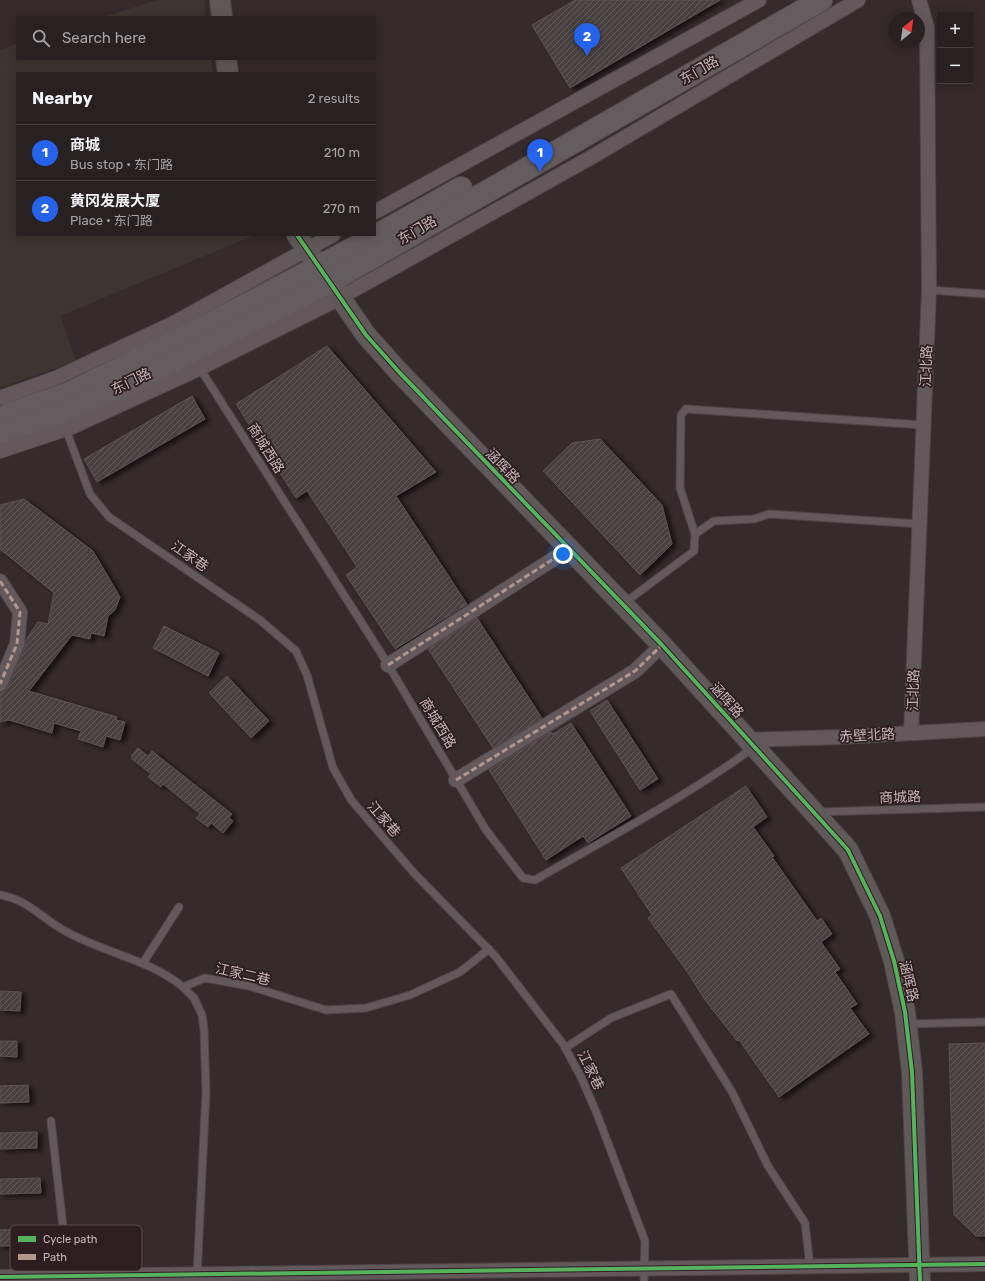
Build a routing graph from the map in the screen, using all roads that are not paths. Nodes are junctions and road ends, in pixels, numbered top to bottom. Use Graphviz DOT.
graph roads {
  1 [pos="220,0"];
  2 [pos="759,0"];
  3 [pos="795,0"];
  4 [pos="821,0"];
  5 [pos="858,0"];
  6 [pos="919,0"];
  7 [pos="222,16"];
  8 [pos="226,60"];
  9 [pos="228,72"];
  10 [pos="376,211"];
  11 [pos="376,234"];
  12 [pos="376,235"];
  13 [pos="333,236"];
  14 [pos="372,236"];
  15 [pos="375,236"];
  16 [pos="318,266"];
  17 [pos="929,290"];
  18 [pos="985,294"];
  19 [pos="195,360"];
  20 [pos="0,398"];
  21 [pos="0,417"];
  22 [pos="63,421"];
  23 [pos="923,425"];
  24 [pos="0,432"];
  25 [pos="0,451"];
  26 [pos="920,524"];
  27 [pos="695,534"];
  28 [pos="569,549"];
  29 [pos="0,581"];
  30 [pos="622,604"];
  31 [pos="662,645"];
  32 [pos="388,665"];
  33 [pos="0,684"];
  34 [pos="985,729"];
  35 [pos="911,733"];
  36 [pos="751,744"];
  37 [pos="456,780"];
  38 [pos="985,807"];
  39 [pos="815,812"];
  40 [pos="0,895"];
  41 [pos="179,906"];
  42 [pos="489,949"];
  43 [pos="143,963"];
  44 [pos="183,987"];
  45 [pos="985,1022"];
  46 [pos="906,1024"];
  47 [pos="565,1048"];
  48 [pos="51,1120"];
  49 [pos="63,1225"];
  50 [pos="985,1264"];
  51 [pos="810,1266"];
  52 [pos="920,1273"];
  53 [pos="644,1275"];
  54 [pos="0,1277"];
  55 [pos="197,1278"];
  56 [pos="65,1279"];
  1 -- 7 [label="street"];
  2 -- 10 [label="street"];
  3 -- 11 [label="main road, 东门路"];
  4 -- 12 [label="main road, 东门路"];
  5 -- 16 [label="street"];
  6 -- 17 [label="street, 江北路"];
  8 -- 9 [label="street"];
  13 -- 16 [label="street"];
  14 -- 16 [label="main road, 东门路"];
  15 -- 16 [label="main road, 东门路"];
  16 -- 19 [label="main road, 东门路"];
  16 -- 20 [label="street"];
  16 -- 21 [label="main road, 东门路"];
  16 -- 28 [label="street, 涵晖路"];
  17 -- 18 [label="lane"];
  17 -- 23 [label="street, 江北路"];
  19 -- 22 [label="main road, 东门路"];
  19 -- 32 [label="lane, 商城西路"];
  22 -- 24 [label="main road, 东门路"];
  22 -- 25 [label="street"];
  22 -- 42 [label="lane, 江家巷"];
  23 -- 26 [label="street, 江北路"];
  23 -- 27 [label="lane"];
  26 -- 27 [label="lane"];
  26 -- 35 [label="street, 江北路"];
  27 -- 30 [label="lane"];
  28 -- 30 [label="street, 涵晖路"];
  28 -- 32 [label="street"];
  29 -- 33 [label="street"];
  30 -- 31 [label="street, 涵晖路"];
  31 -- 36 [label="street, 涵晖路"];
  31 -- 37 [label="street"];
  32 -- 37 [label="lane, 商城西路"];
  34 -- 35 [label="street, 赤壁北路"];
  35 -- 36 [label="street, 赤壁北路"];
  36 -- 37 [label="lane, 商城西路"];
  36 -- 39 [label="street, 涵晖路"];
  38 -- 39 [label="lane, 商城路"];
  39 -- 46 [label="street, 涵晖路"];
  40 -- 43 [label="lane"];
  41 -- 43 [label="lane"];
  42 -- 44 [label="lane, 江家二巷"];
  42 -- 47 [label="lane, 江家巷"];
  43 -- 44 [label="lane"];
  44 -- 55 [label="lane"];
  45 -- 46 [label="lane"];
  46 -- 52 [label="street, 涵晖路"];
  47 -- 51 [label="lane"];
  47 -- 53 [label="lane, 江家巷"];
  48 -- 49 [label="lane"];
  50 -- 52 [label="street"];
  51 -- 52 [label="street"];
  51 -- 53 [label="street"];
  53 -- 55 [label="street"];
  54 -- 56 [label="street"];
  55 -- 56 [label="street"];
}
